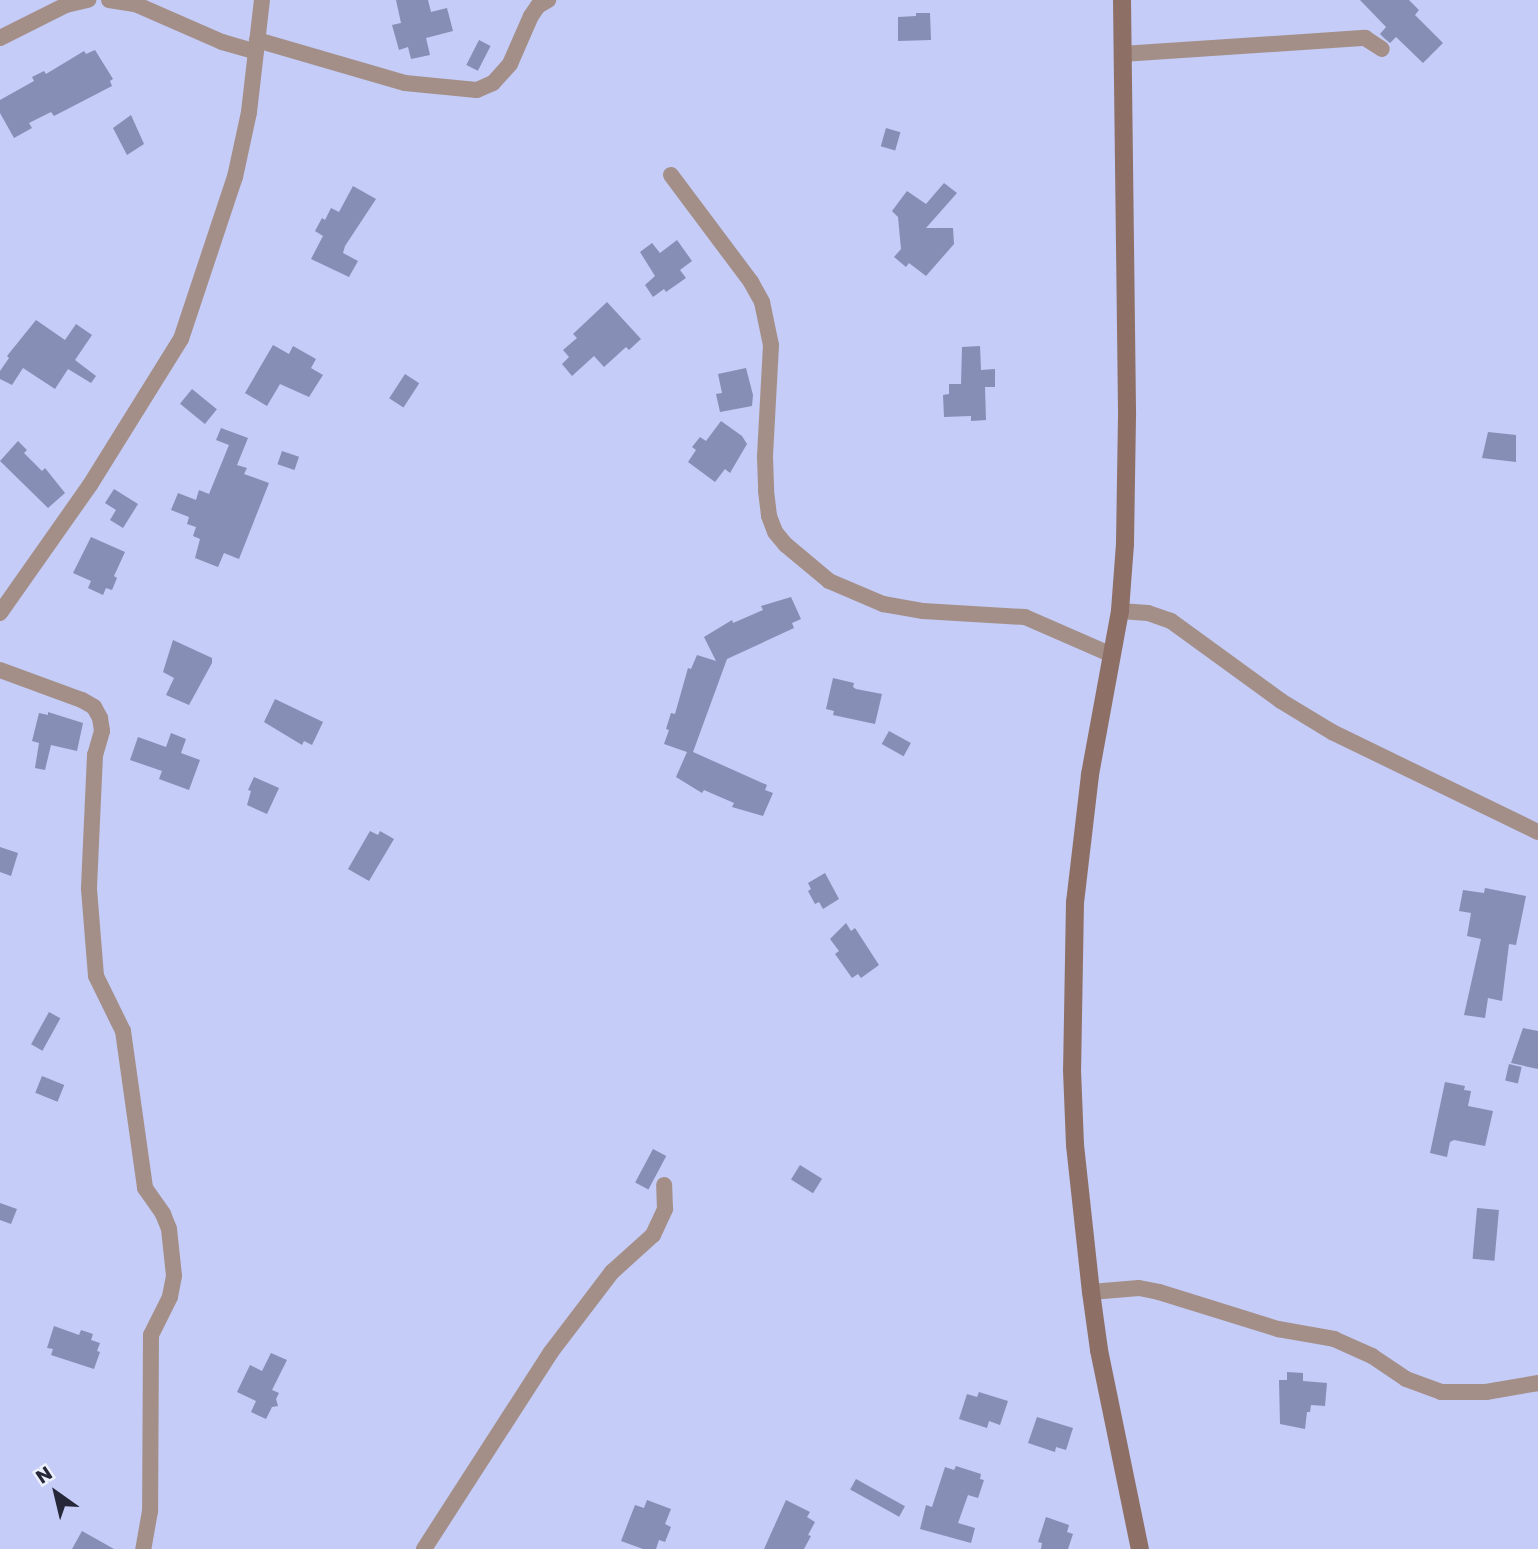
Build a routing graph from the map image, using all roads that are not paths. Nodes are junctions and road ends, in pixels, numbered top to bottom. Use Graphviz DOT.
graph roads {
  1 [pos="88,0"];
  2 [pos="109,0"];
  3 [pos="262,0"];
  4 [pos="548,0"];
  5 [pos="1122,0"];
  6 [pos="0,38"];
  7 [pos="257,46"];
  8 [pos="1382,49"];
  9 [pos="1122,54"];
  10 [pos="671,176"];
  11 [pos="1119,611"];
  12 [pos="0,613"];
  13 [pos="1112,655"];
  14 [pos="0,670"];
  15 [pos="1538,832"];
  16 [pos="664,1185"];
  17 [pos="1091,1292"];
  18 [pos="1538,1383"];
  19 [pos="142,1549"];
  20 [pos="424,1549"];
  21 [pos="1140,1549"];
  1 -- 6 [label="street"];
  2 -- 7 [label="street"];
  3 -- 7 [label="street"];
  4 -- 7 [label="street"];
  5 -- 9 [label="street"];
  7 -- 12 [label="street"];
  8 -- 9 [label="street"];
  9 -- 11 [label="street"];
  10 -- 13 [label="street"];
  11 -- 13 [label="street"];
  11 -- 15 [label="street"];
  13 -- 17 [label="street"];
  14 -- 19 [label="street"];
  16 -- 20 [label="street"];
  17 -- 18 [label="street"];
  17 -- 21 [label="street"];
}
